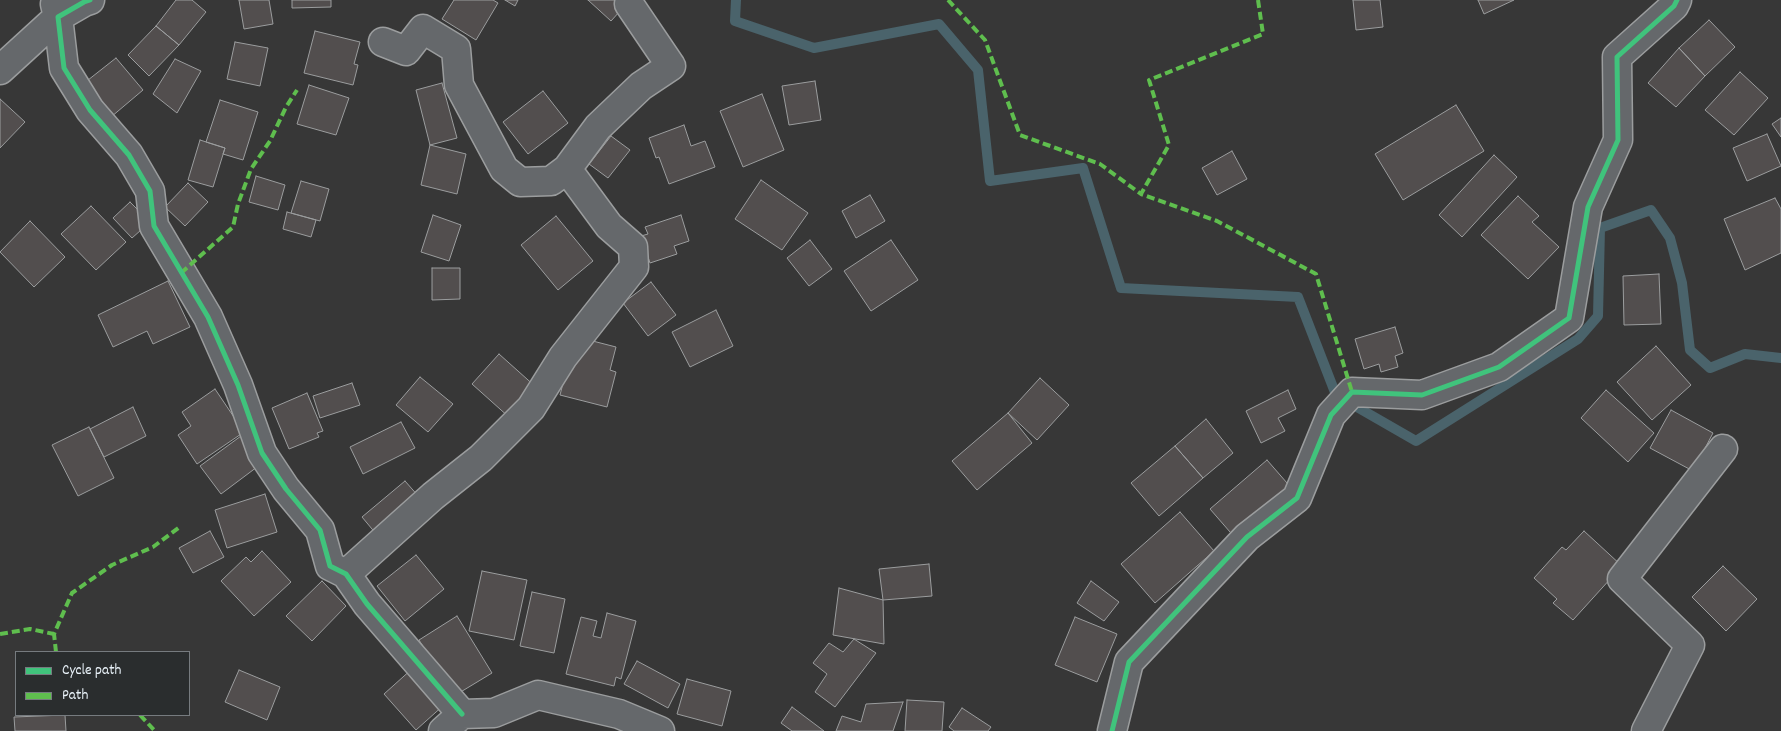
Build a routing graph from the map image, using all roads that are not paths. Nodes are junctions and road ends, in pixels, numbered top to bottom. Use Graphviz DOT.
graph roads {
  1 [pos="90,0"];
  2 [pos="1676,0"];
  3 [pos="628,4"];
  4 [pos="56,9"];
  5 [pos="383,42"];
  6 [pos="0,70"];
  7 [pos="568,169"];
  8 [pos="1723,449"];
  9 [pos="346,574"];
  10 [pos="452,723"];
  11 [pos="660,731"];
  12 [pos="1112,731"];
  13 [pos="1646,731"];
  1 -- 4 [label="street"];
  2 -- 12 [label="street"];
  3 -- 7 [label="street"];
  4 -- 6 [label="street"];
  4 -- 9 [label="street"];
  5 -- 7 [label="street"];
  7 -- 9 [label="street"];
  8 -- 13 [label="street"];
  9 -- 10 [label="street"];
  10 -- 11 [label="street"];
}
